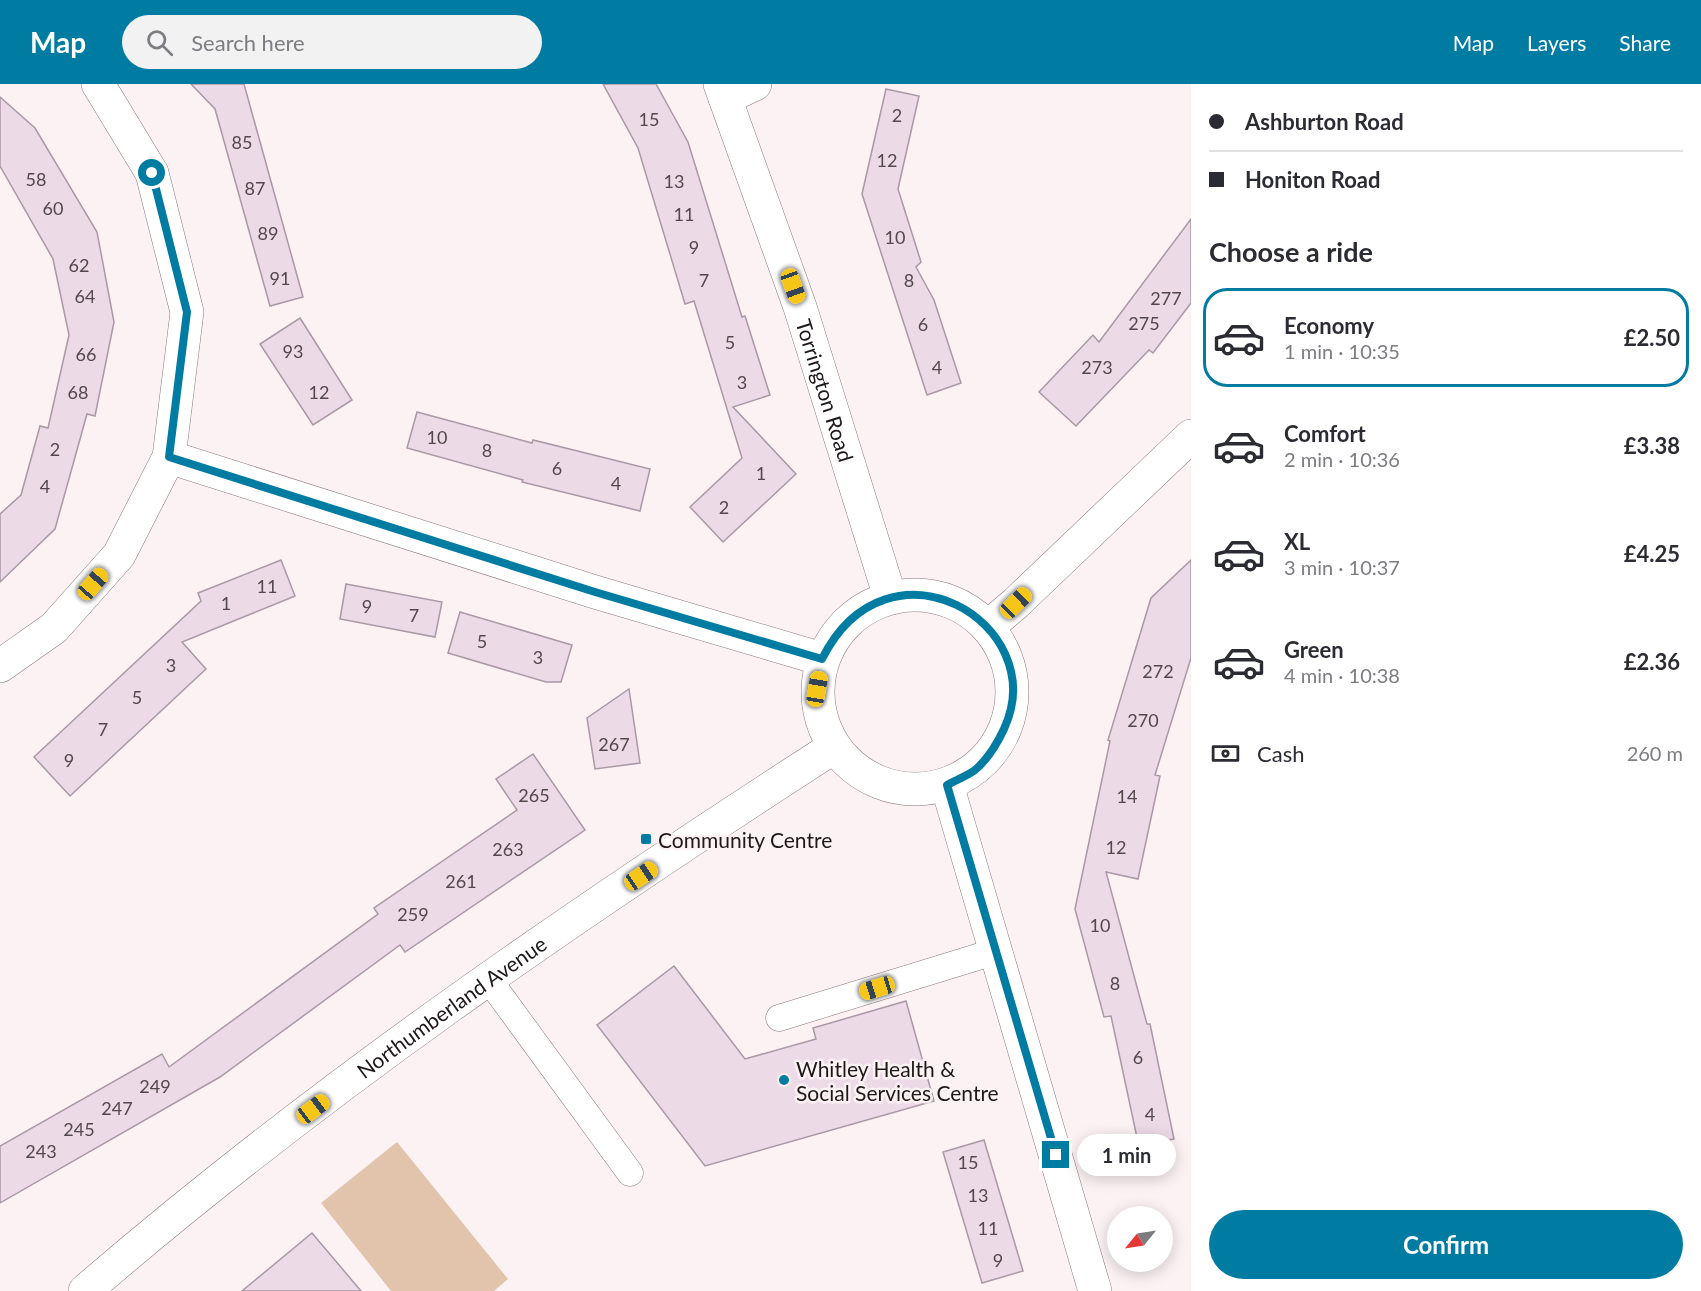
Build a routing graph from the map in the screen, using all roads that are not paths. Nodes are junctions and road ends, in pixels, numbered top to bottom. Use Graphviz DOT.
graph roads {
  1 [pos="98,84"];
  2 [pos="755,84"];
  3 [pos="722,91"];
  4 [pos="1191,436"];
  5 [pos="169,457"];
  6 [pos="890,597"];
  7 [pos="988,627"];
  8 [pos="822,659"];
  9 [pos="0,666"];
  10 [pos="834,747"];
  11 [pos="947,785"];
  12 [pos="997,951"];
  13 [pos="489,980"];
  14 [pos="778,1018"];
  15 [pos="630,1173"];
  16 [pos="85,1291"];
  17 [pos="1095,1291"];
  1 -- 5 [label="street"];
  2 -- 3 [label="street"];
  3 -- 6 [label="street, Torrington Road"];
  4 -- 7 [label="street"];
  5 -- 8 [label="street"];
  5 -- 9 [label="street"];
  6 -- 7 [label="street"];
  6 -- 8 [label="street"];
  7 -- 11 [label="street"];
  8 -- 10 [label="street"];
  10 -- 11 [label="street"];
  10 -- 13 [label="street, Northumberland Avenue"];
  11 -- 12 [label="street"];
  12 -- 14 [label="lane"];
  12 -- 17 [label="street"];
  13 -- 15 [label="lane"];
  13 -- 16 [label="street, Northumberland Avenue"];
}
